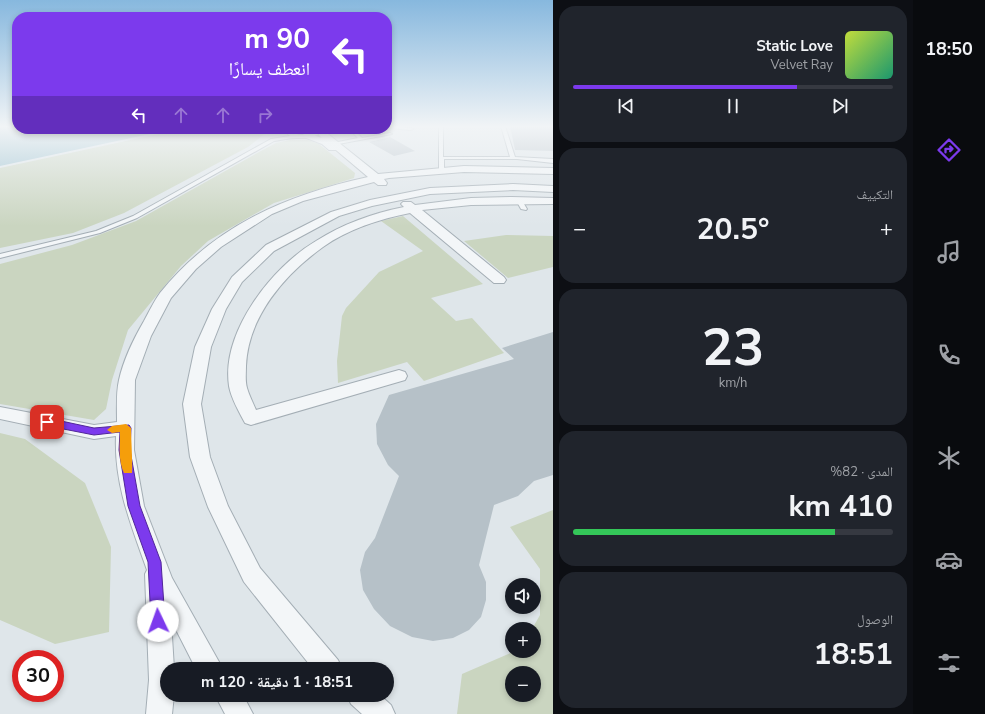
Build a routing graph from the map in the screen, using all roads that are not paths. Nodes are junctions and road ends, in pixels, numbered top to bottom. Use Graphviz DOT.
graph roads {
  1 [pos="239,159"];
  2 [pos="347,159"];
  3 [pos="353,159"];
  4 [pos="441,159"];
  5 [pos="497,159"];
  6 [pos="531,159"];
  7 [pos="553,161"];
  8 [pos="441,164"];
  9 [pos="553,171"];
  10 [pos="376,178"];
  11 [pos="553,189"];
  12 [pos="398,196"];
  13 [pos="553,201"];
  14 [pos="412,208"];
  15 [pos="0,255"];
  16 [pos="498,280"];
  17 [pos="399,376"];
  18 [pos="0,413"];
  19 [pos="126,428"];
  20 [pos="155,562"];
  21 [pos="206,662"];
  22 [pos="323,662"];
  23 [pos="232,702"];
  24 [pos="368,702"];
  25 [pos="159,714"];
  26 [pos="240,714"];
  27 [pos="382,714"];
  1 -- 15 [label="lane"];
  2 -- 10 [label="street"];
  3 -- 10 [label="street"];
  4 -- 8 [label="lane"];
  5 -- 8 [label="lane"];
  6 -- 7 [label="lane"];
  8 -- 9 [label="street"];
  8 -- 10 [label="street"];
  10 -- 12 [label="street"];
  10 -- 19 [label="street"];
  11 -- 12 [label="street"];
  12 -- 14 [label="street"];
  12 -- 22 [label="street"];
  13 -- 14 [label="street"];
  14 -- 16 [label="street"];
  14 -- 17 [label="street"];
  18 -- 19 [label="street"];
  19 -- 20 [label="street"];
  20 -- 21 [label="street"];
  20 -- 25 [label="street"];
  23 -- 26 [label="street"];
  24 -- 27 [label="street"];
}
